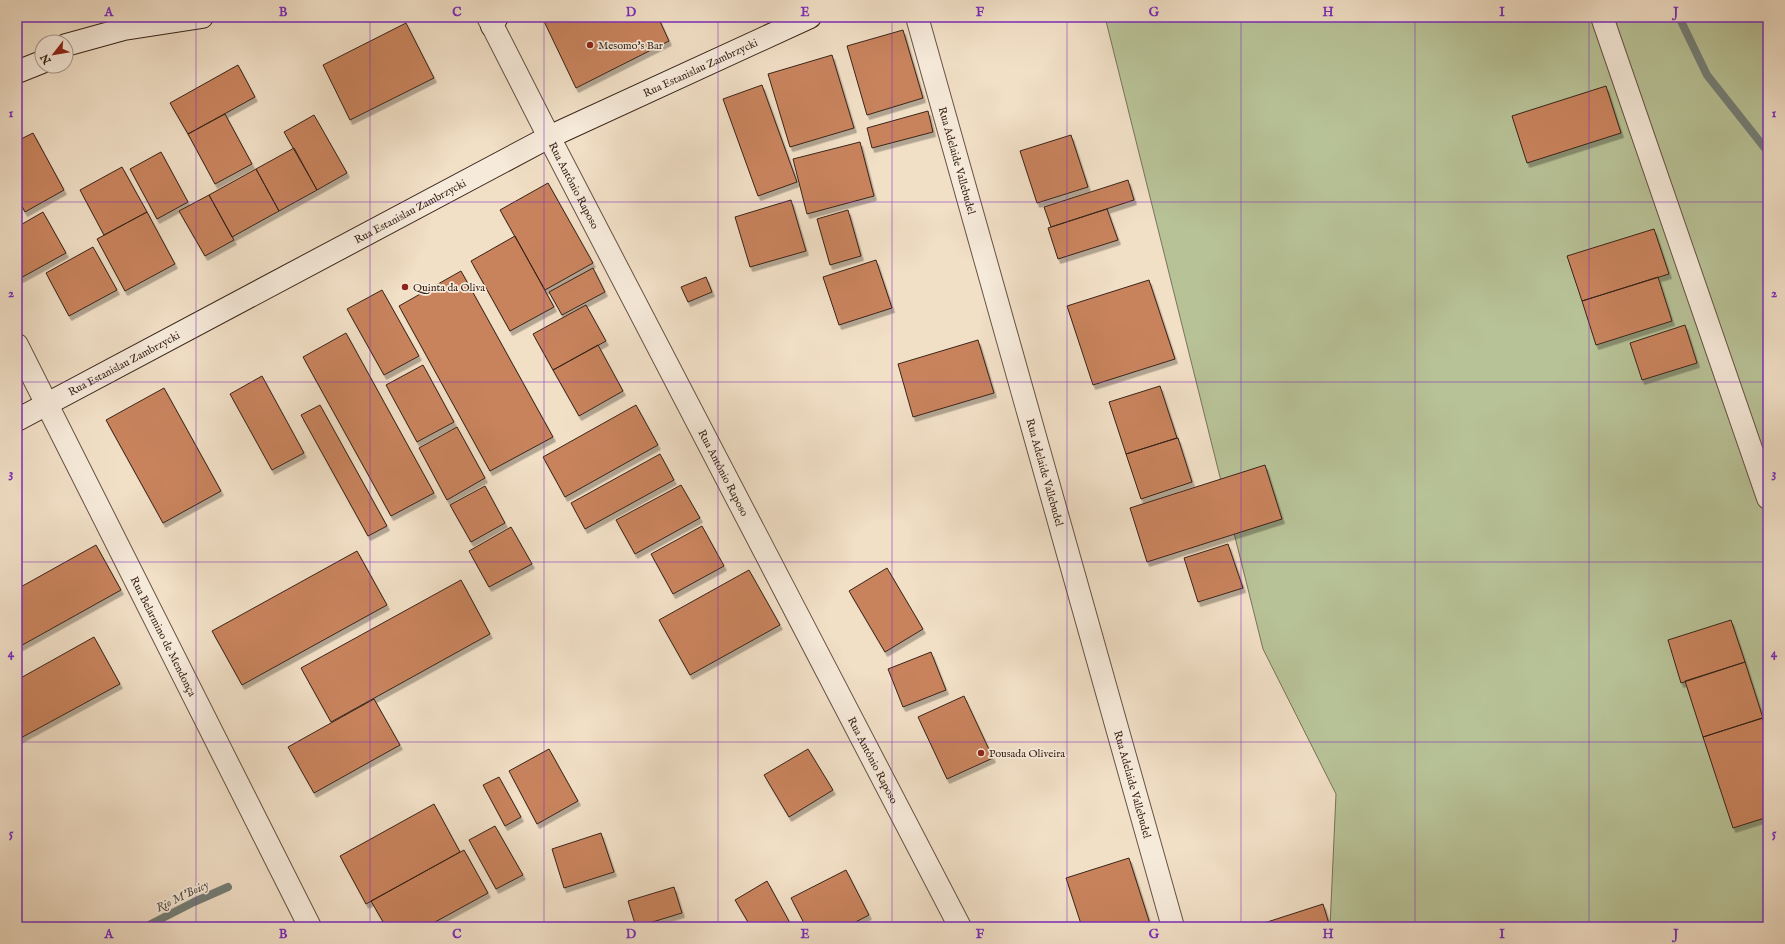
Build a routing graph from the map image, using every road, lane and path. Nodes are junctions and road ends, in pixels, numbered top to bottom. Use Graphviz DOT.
graph roads {
  1 [pos="202,17"];
  2 [pos="810,17"];
  3 [pos="917,17"];
  4 [pos="1602,17"];
  5 [pos="492,20"];
  6 [pos="124,29"];
  7 [pos="74,42"];
  8 [pos="74,49"];
  9 [pos="34,53"];
  10 [pos="17,58"];
  11 [pos="34,65"];
  12 [pos="17,72"];
  13 [pos="549,137"];
  14 [pos="17,345"];
  15 [pos="47,404"];
  16 [pos="17,420"];
  17 [pos="1768,498"];
  18 [pos="310,927"];
  19 [pos="960,927"];
  20 [pos="1173,927"];
  1 -- 6 [label="street"];
  2 -- 13 [label="street, Rua Estanislau Zambrzycki"];
  3 -- 20 [label="street, Rua Adelaide Vallebudel"];
  4 -- 17 [label="street"];
  5 -- 13 [label="street, Rua Antônio Raposo"];
  6 -- 7 [label="street"];
  6 -- 8 [label="street"];
  9 -- 10 [label="street"];
  11 -- 12 [label="street"];
  13 -- 15 [label="street, Rua Estanislau Zambrzycki"];
  13 -- 19 [label="street, Rua Antônio Raposo"];
  14 -- 15 [label="street, Rua Belarmino de Mendonça"];
  15 -- 16 [label="street, Rua Estanislau Zambrzycki"];
  15 -- 18 [label="street, Rua Belarmino de Mendonça"];
}
